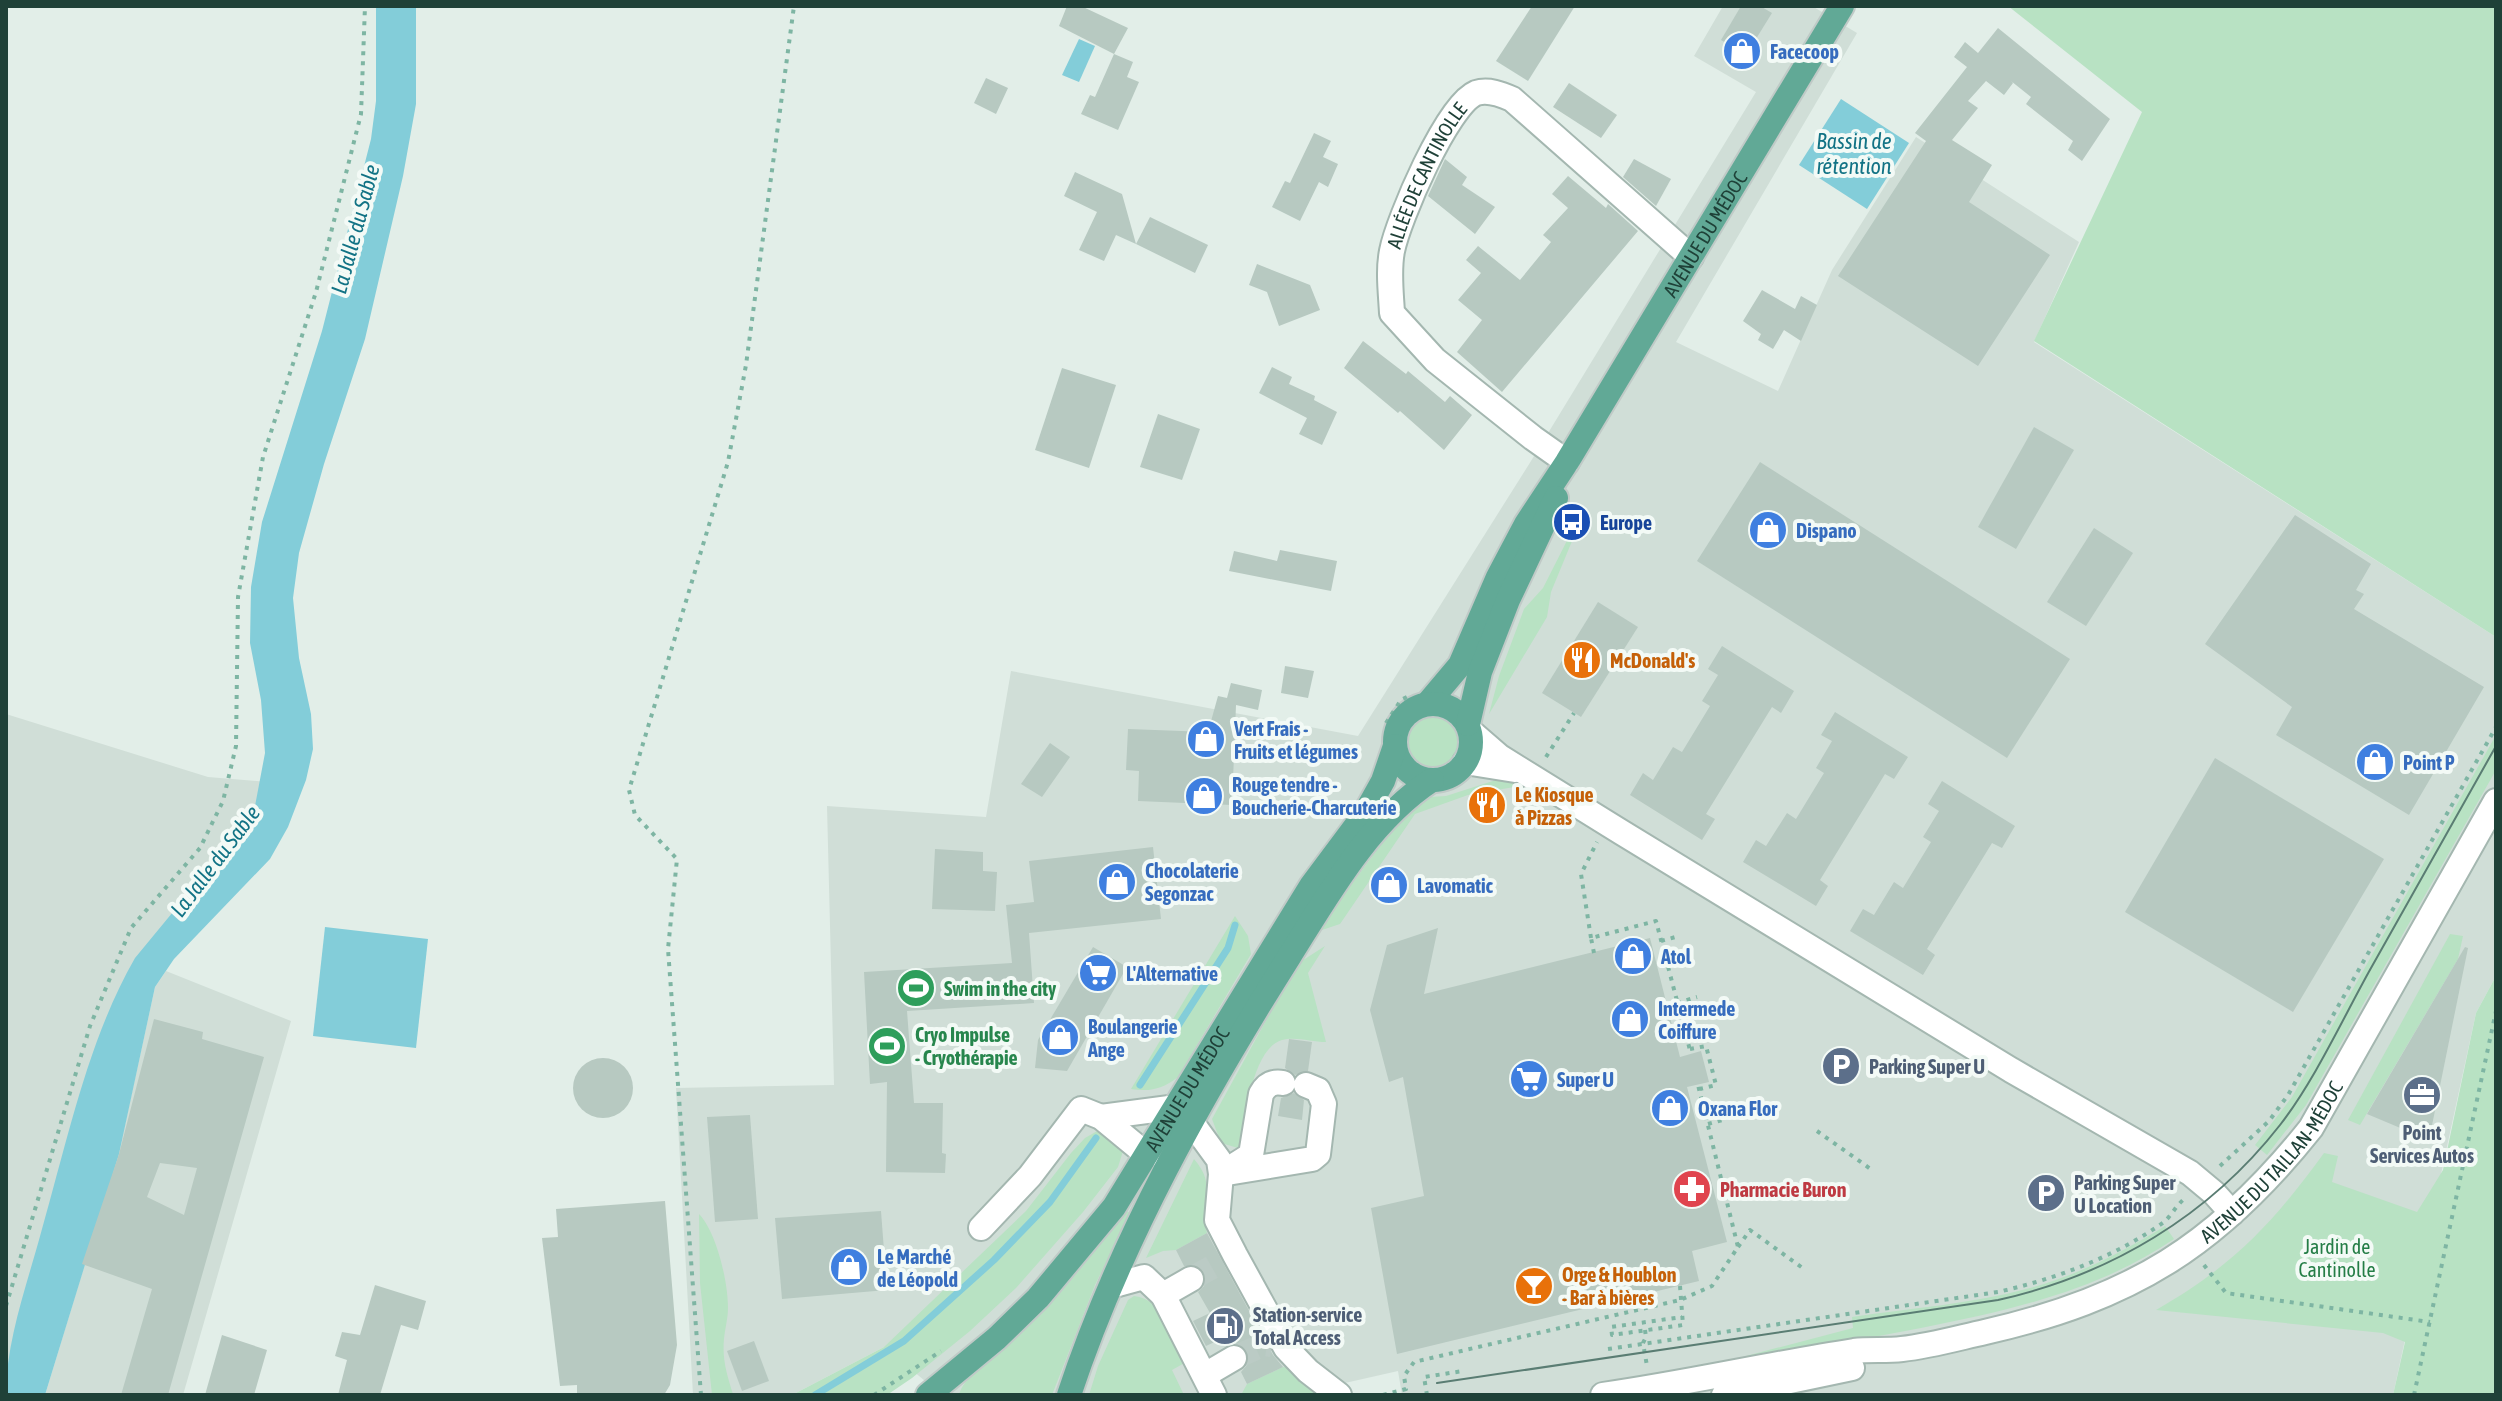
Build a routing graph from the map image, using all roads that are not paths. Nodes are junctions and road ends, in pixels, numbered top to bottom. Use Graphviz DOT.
graph roads {
  1 [pos="1842,6"];
  2 [pos="1691,257"];
  3 [pos="1567,462"];
  4 [pos="1428,703"];
  5 [pos="1469,728"];
  6 [pos="1395,746"];
  7 [pos="1465,762"];
  8 [pos="1528,775"];
  9 [pos="1432,780"];
  10 [pos="2496,801"];
  11 [pos="1184,1115"];
  12 [pos="1101,1117"];
  13 [pos="1147,1155"];
  14 [pos="1221,1174"];
  15 [pos="2232,1213"];
  16 [pos="981,1228"];
  17 [pos="1191,1279"];
  18 [pos="1111,1286"];
  19 [pos="1163,1295"];
  20 [pos="1903,1349"];
  21 [pos="1234,1358"];
  22 [pos="1210,1385"];
  23 [pos="1696,1388"];
  24 [pos="928,1395"];
  25 [pos="1069,1395"];
  26 [pos="1339,1395"];
  27 [pos="1603,1395"];
  28 [pos="1724,1395"];
  1 -- 2 [label="main road, AVENUE DU MÉDOC"];
  2 -- 3 [label="main road, AVENUE DU MÉDOC"];
  2 -- 3 [label="street, ALLÉE DE CANTINOLLE"];
  3 -- 4 [label="main road, AVENUE DU MÉDOC"];
  3 -- 5 [label="main road, AVENUE DU MÉDOC"];
  4 -- 5 [label="main road"];
  4 -- 6 [label="main road"];
  5 -- 7 [label="main road"];
  5 -- 8 [label="street"];
  6 -- 9 [label="main road"];
  6 -- 11 [label="main road, AVENUE DU MÉDOC"];
  7 -- 8 [label="street"];
  7 -- 9 [label="main road"];
  8 -- 15 [label="street"];
  9 -- 11 [label="main road, AVENUE DU MÉDOC"];
  10 -- 15 [label="street, AVENUE DU TAILLAN-MÉDOC"];
  11 -- 12 [label="street"];
  11 -- 13 [label="main road, AVENUE DU MÉDOC"];
  11 -- 14 [label="street"];
  11 -- 18 [label="main road, AVENUE DU MÉDOC"];
  12 -- 13 [label="street"];
  12 -- 16 [label="street"];
  13 -- 24 [label="main road, AVENUE DU MÉDOC"];
  14 -- 14 [label="street"];
  14 -- 26 [label="street"];
  15 -- 20 [label="street, AVENUE DU TAILLAN-MÉDOC"];
  17 -- 19 [label="street"];
  18 -- 19 [label="street"];
  18 -- 25 [label="main road, AVENUE DU MÉDOC"];
  19 -- 22 [label="street"];
  20 -- 23 [label="street, AVENUE DU TAILLAN-MÉDOC"];
  20 -- 28 [label="street, AVENUE DU TAILLAN-MÉDOC"];
  21 -- 22 [label="street"];
  23 -- 27 [label="street, AVENUE DU TAILLAN-MÉDOC"];
}
